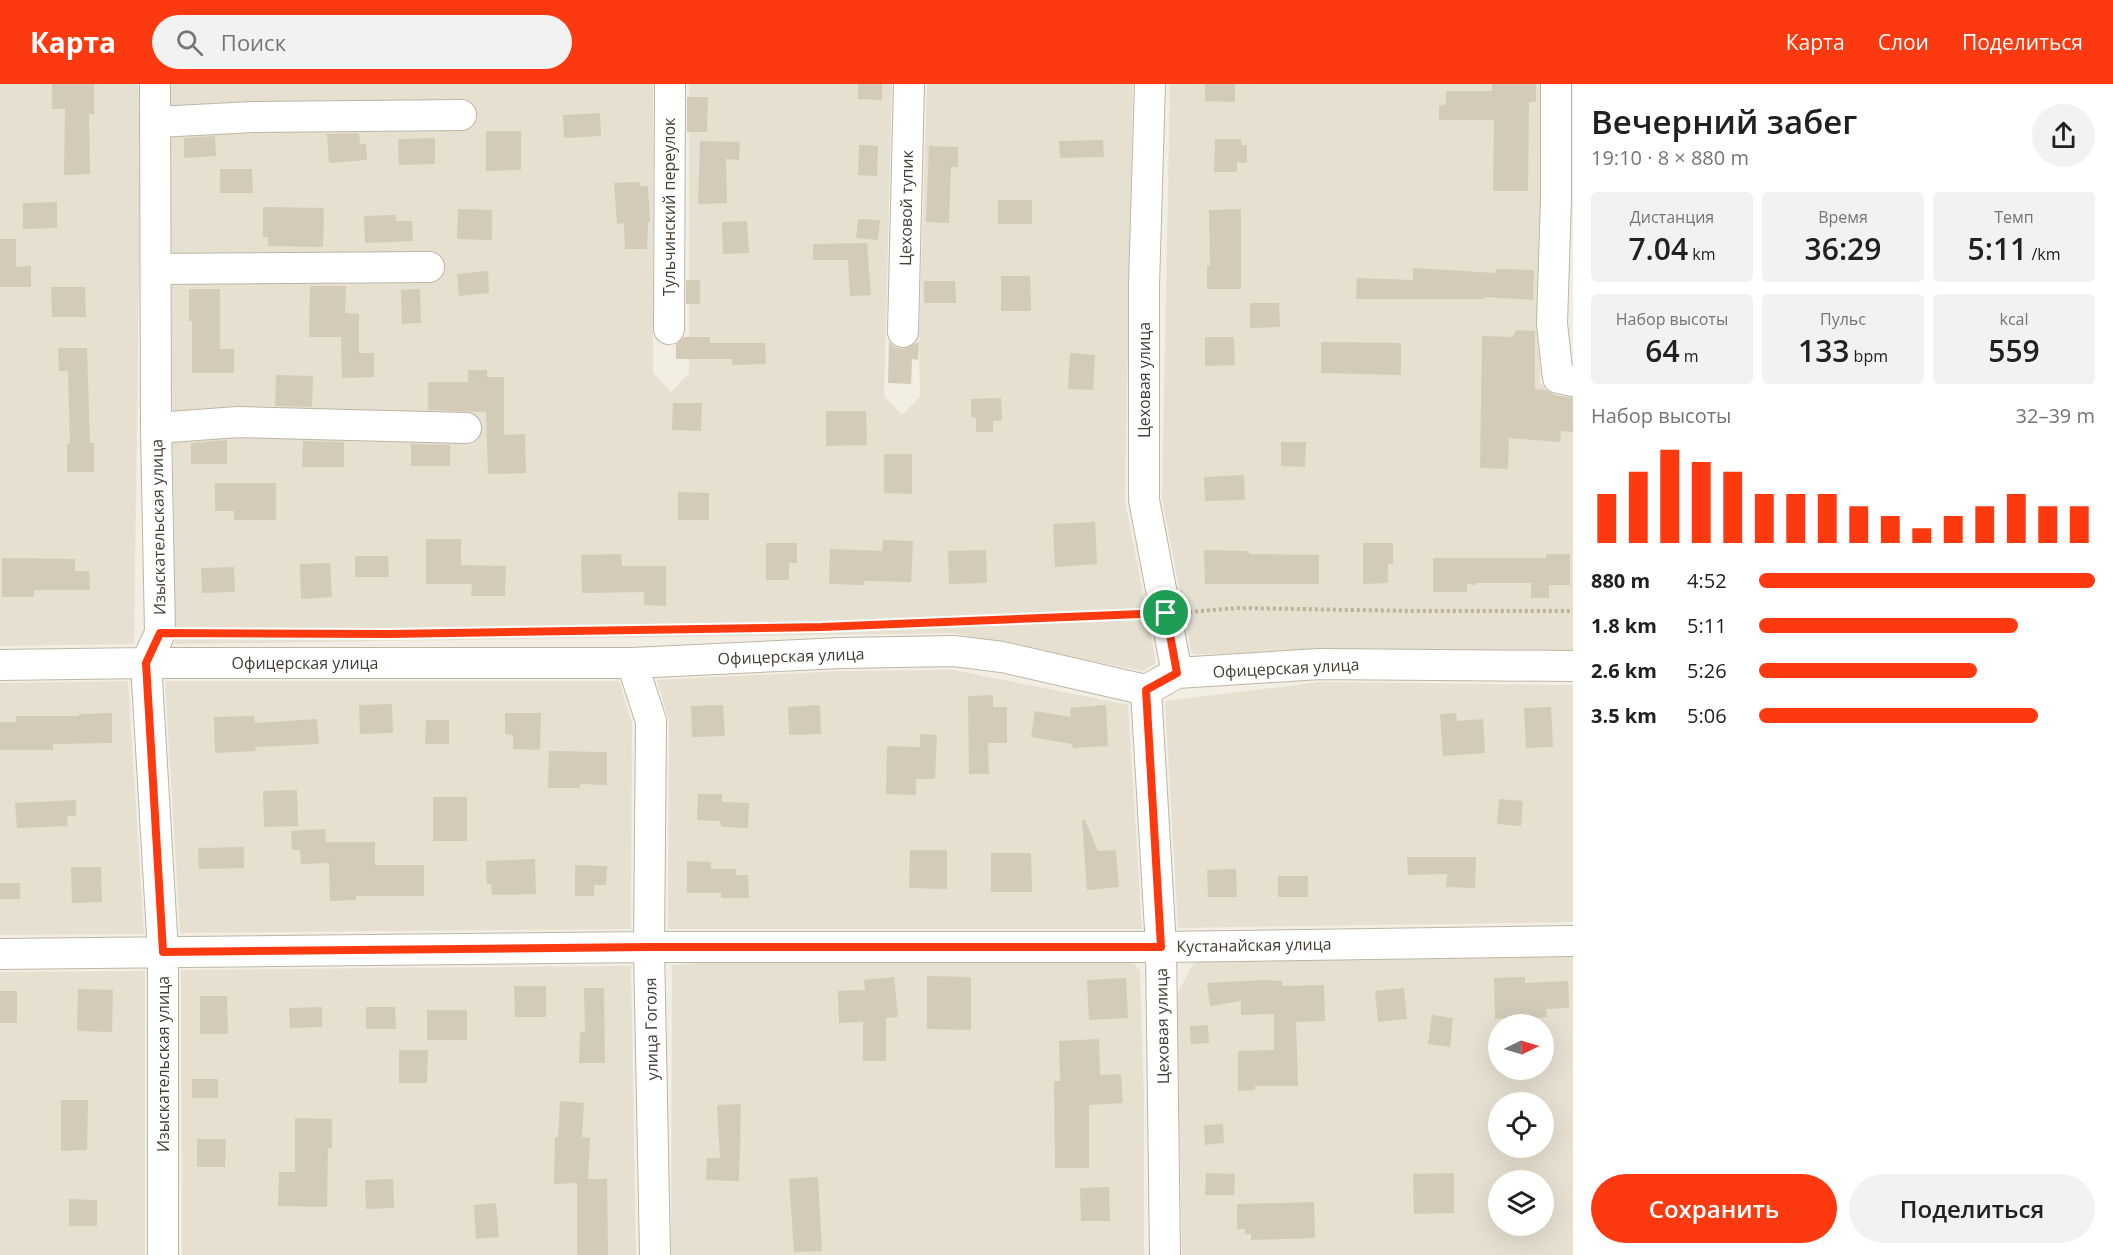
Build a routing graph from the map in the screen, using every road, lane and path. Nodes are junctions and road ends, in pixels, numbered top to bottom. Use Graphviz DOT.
graph roads {
  1 [pos="155,84"];
  2 [pos="670,84"];
  3 [pos="909,84"];
  4 [pos="1150,84"];
  5 [pos="1556,84"];
  6 [pos="461,115"];
  7 [pos="157,122"];
  8 [pos="429,267"];
  9 [pos="156,270"];
  10 [pos="669,329"];
  11 [pos="903,332"];
  12 [pos="1573,381"];
  13 [pos="156,428"];
  14 [pos="466,428"];
  15 [pos="1573,611"];
  16 [pos="1166,613"];
  17 [pos="846,626"];
  18 [pos="822,627"];
  19 [pos="160,633"];
  20 [pos="146,663"];
  21 [pos="632,663"];
  22 [pos="0,665"];
  23 [pos="1573,666"];
  24 [pos="1177,673"];
  25 [pos="1146,690"];
  26 [pos="1573,940"];
  27 [pos="649,947"];
  28 [pos="1161,947"];
  29 [pos="163,952"];
  30 [pos="0,954"];
  31 [pos="164,1255"];
  32 [pos="655,1255"];
  33 [pos="1165,1255"];
  1 -- 7 [label="street, Изыскательская улица"];
  2 -- 10 [label="street, Тульчинский переулок"];
  3 -- 11 [label="street, Цеховой тупик"];
  4 -- 16 [label="street, Цеховая улица"];
  5 -- 12 [label="street"];
  6 -- 7 [label="street"];
  7 -- 9 [label="street, Изыскательская улица"];
  8 -- 9 [label="street"];
  9 -- 13 [label="street, Изыскательская улица"];
  13 -- 14 [label="street"];
  13 -- 19 [label="street, Изыскательская улица"];
  15 -- 16 [label="path"];
  16 -- 17 [label="path"];
  16 -- 24 [label="street, Цеховая улица"];
  18 -- 19 [label="path"];
  19 -- 20 [label="street, Изыскательская улица"];
  20 -- 21 [label="street, Офицерская улица"];
  20 -- 22 [label="street, Офицерская улица"];
  20 -- 29 [label="street, Изыскательская улица"];
  21 -- 25 [label="street, Офицерская улица"];
  21 -- 27 [label="street, улица Гоголя"];
  23 -- 24 [label="street, Офицерская улица"];
  24 -- 25 [label="street, Офицерская улица"];
  25 -- 28 [label="street, Цеховая улица"];
  26 -- 28 [label="street, Кустанайская улица"];
  27 -- 28 [label="street, Кустанайская улица"];
  27 -- 29 [label="street, Кустанайская улица"];
  27 -- 32 [label="street, улица Гоголя"];
  28 -- 33 [label="street, Цеховая улица"];
  29 -- 30 [label="street, Кустанайская улица"];
  29 -- 31 [label="street, Изыскательская улица"];
}
